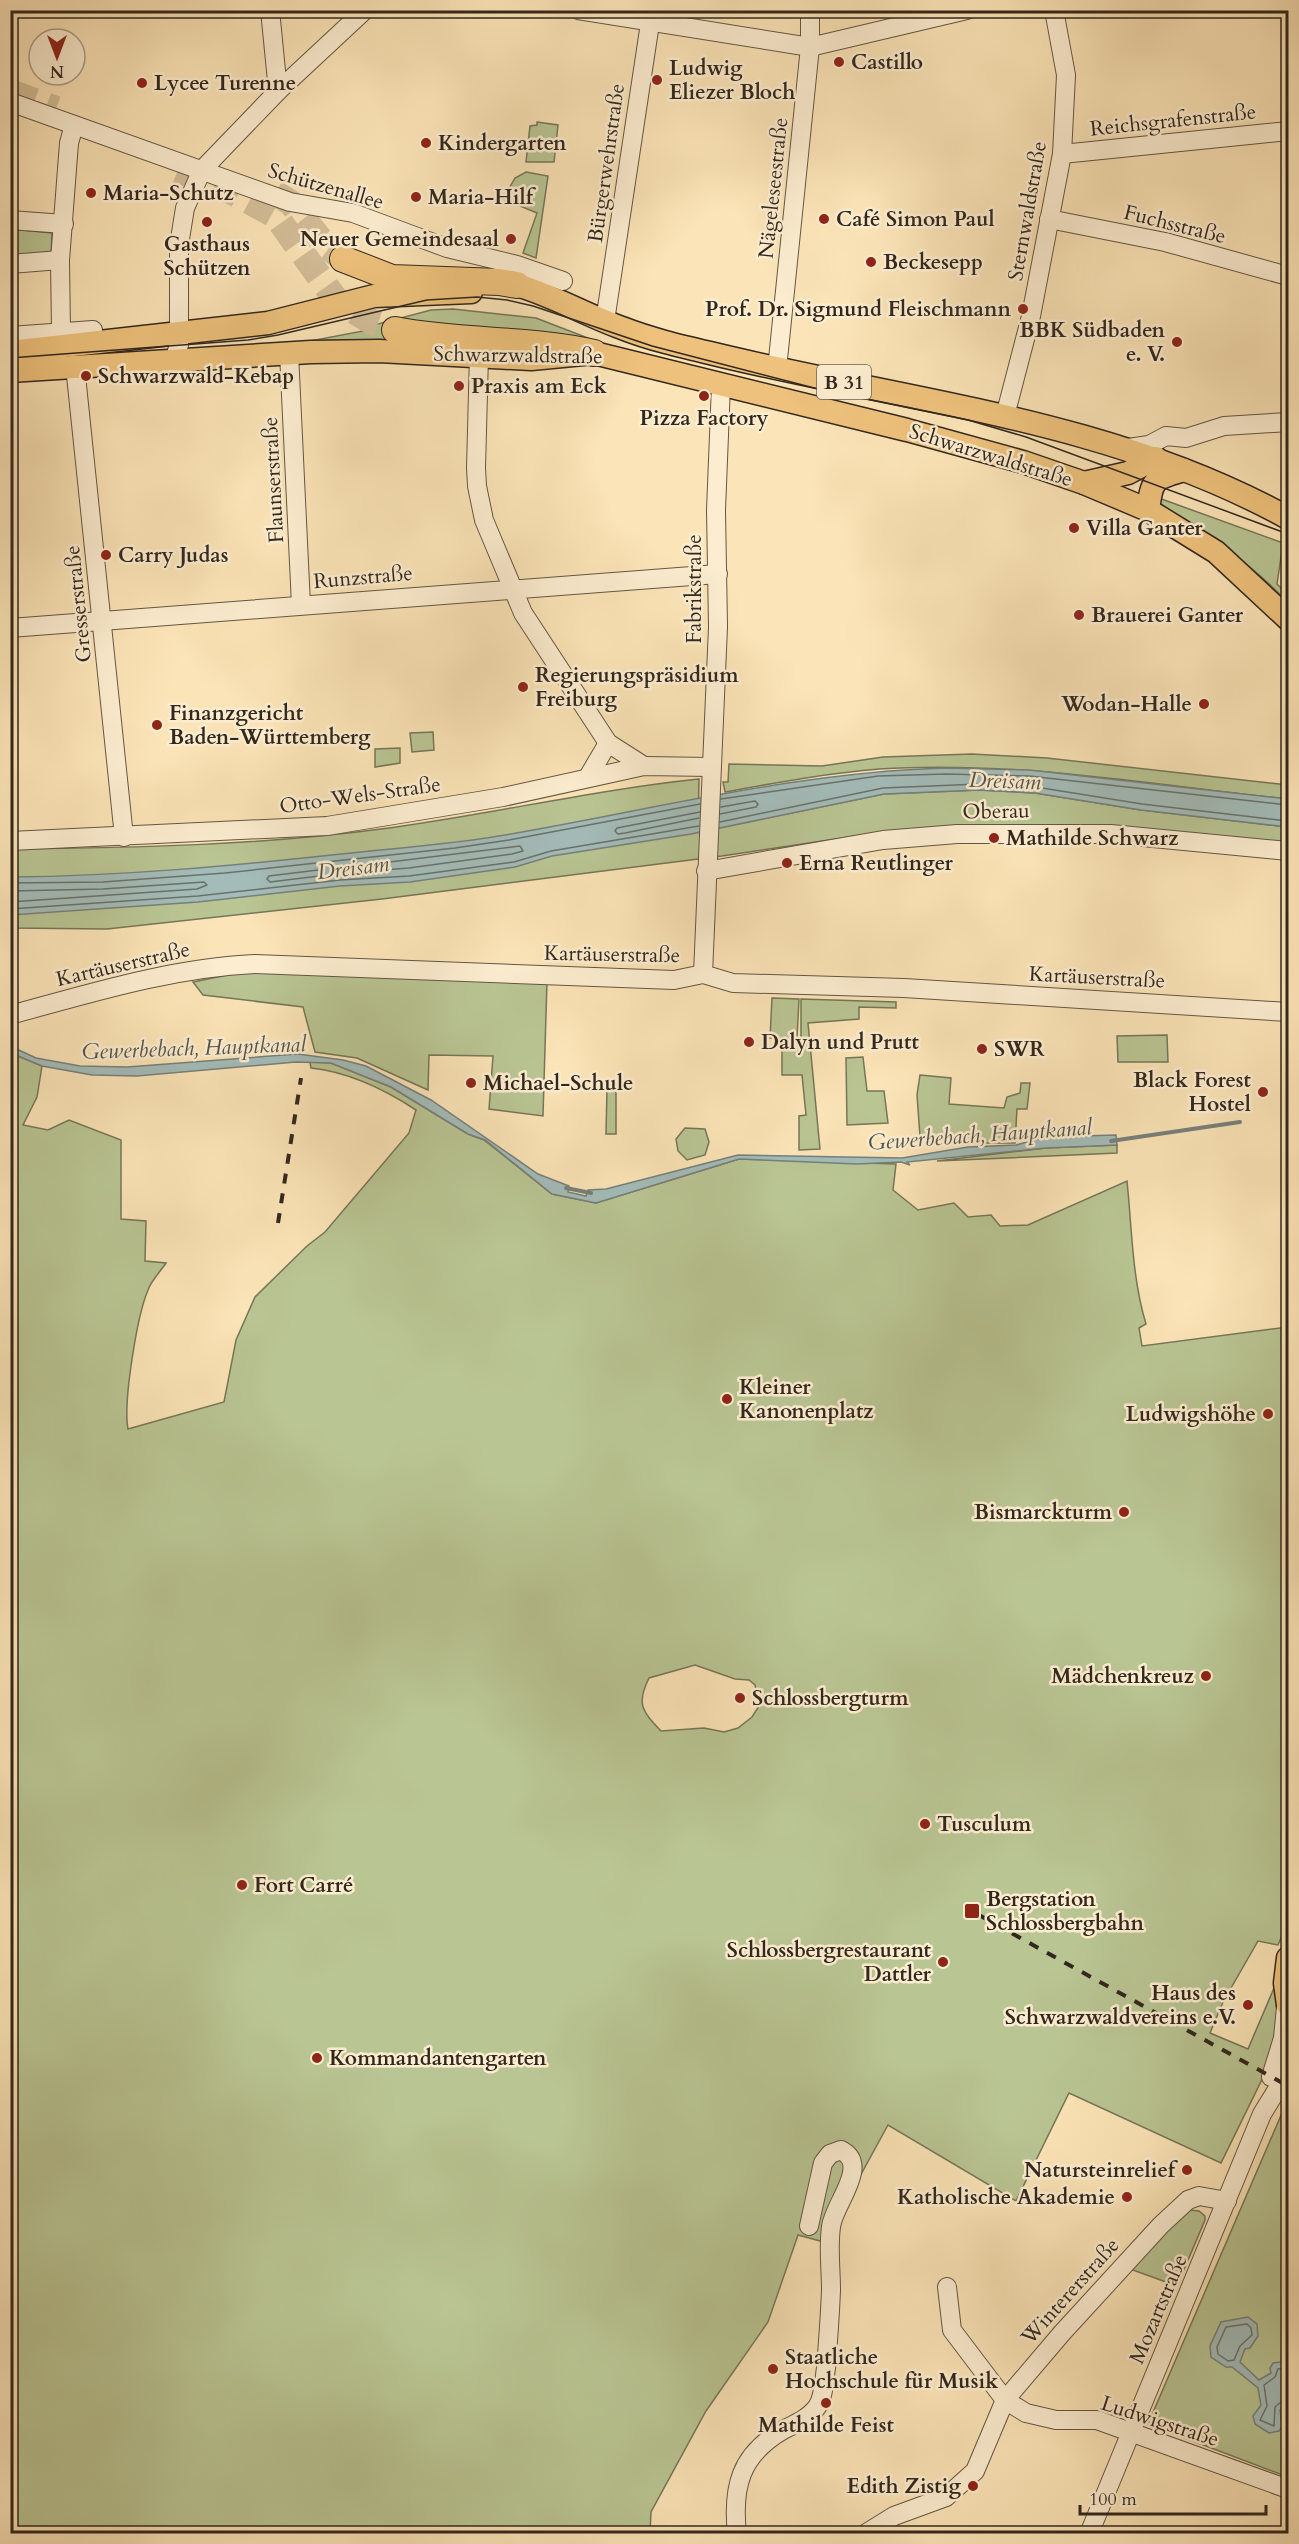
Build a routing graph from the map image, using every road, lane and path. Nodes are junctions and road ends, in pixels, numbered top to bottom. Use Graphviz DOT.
graph roads {
  1 [pos="270,10"];
  2 [pos="365,10"];
  3 [pos="578,10"];
  4 [pos="810,10"];
  5 [pos="967,10"];
  6 [pos="1054,10"];
  7 [pos="651,16"];
  8 [pos="810,47"];
  9 [pos="278,91"];
  10 [pos="10,102"];
  11 [pos="74,125"];
  12 [pos="1288,131"];
  13 [pos="1062,154"];
  14 [pos="202,170"];
  15 [pos="1049,219"];
  16 [pos="10,220"];
  17 [pos="64,224"];
  18 [pos="343,259"];
  19 [pos="60,260"];
  20 [pos="10,264"];
  21 [pos="1288,276"];
  22 [pos="563,281"];
  23 [pos="517,285"];
  24 [pos="574,306"];
  25 [pos="605,321"];
  26 [pos="93,330"];
  27 [pos="395,330"];
  28 [pos="62,332"];
  29 [pos="179,333"];
  30 [pos="10,336"];
  31 [pos="10,352"];
  32 [pos="290,353"];
  33 [pos="594,353"];
  34 [pos="478,355"];
  35 [pos="174,360"];
  36 [pos="75,366"];
  37 [pos="777,369"];
  38 [pos="10,371"];
  39 [pos="721,385"];
  40 [pos="1005,416"];
  41 [pos="1288,422"];
  42 [pos="1186,438"];
  43 [pos="1128,448"];
  44 [pos="1156,458"];
  45 [pos="1184,470"];
  46 [pos="1128,473"];
  47 [pos="1084,483"];
  48 [pos="1148,510"];
  49 [pos="1288,518"];
  50 [pos="718,574"];
  51 [pos="513,588"];
  52 [pos="301,605"];
  53 [pos="103,620"];
  54 [pos="1288,620"];
  55 [pos="10,628"];
  56 [pos="608,743"];
  57 [pos="644,766"];
  58 [pos="711,775"];
  59 [pos="588,777"];
  60 [pos="124,837"];
  61 [pos="10,841"];
  62 [pos="1288,851"];
  63 [pos="706,864"];
  64 [pos="703,974"];
  65 [pos="1288,1012"];
  66 [pos="10,1015"];
  67 [pos="1288,1958"];
  68 [pos="1288,2001"];
  69 [pos="1288,2061"];
  70 [pos="1285,2081"];
  71 [pos="1268,2101"];
  72 [pos="1227,2201"];
  73 [pos="809,2226"];
  74 [pos="947,2287"];
  75 [pos="1005,2400"];
  76 [pos="1131,2430"];
  77 [pos="1288,2489"];
  78 [pos="737,2534"];
  79 [pos="865,2534"];
  80 [pos="1089,2534"];
  1 -- 9 [label="street"];
  2 -- 9 [label="street"];
  3 -- 7 [label="street"];
  4 -- 8 [label="street, Nägeleseestraße"];
  5 -- 8 [label="street"];
  6 -- 13 [label="street, Sternwaldstraße"];
  7 -- 8 [label="street"];
  7 -- 25 [label="street, Bürgerwehrstraße"];
  8 -- 37 [label="street, Nägeleseestraße"];
  9 -- 14 [label="street"];
  10 -- 11 [label="street, Schützenallee"];
  11 -- 14 [label="street, Schützenallee"];
  11 -- 17 [label="street"];
  12 -- 13 [label="street, Reichsgrafenstraße"];
  13 -- 15 [label="street, Sternwaldstraße"];
  14 -- 22 [label="street, Schützenallee"];
  14 -- 29 [label="street"];
  15 -- 21 [label="street, Fuchsstraße"];
  15 -- 40 [label="street, Sternwaldstraße"];
  16 -- 17 [label="street"];
  17 -- 19 [label="street"];
  18 -- 23 [label="highway, B 31"];
  19 -- 20 [label="street"];
  19 -- 28 [label="street"];
  23 -- 24 [label="main road, Schwarzwaldstraße / B 31"];
  24 -- 25 [label="main road, Schwarzwaldstraße / B 31"];
  24 -- 29 [label="main road, Schwarzwaldstraße"];
  25 -- 37 [label="main road, Schwarzwaldstraße / B 31"];
  26 -- 28 [label="street"];
  27 -- 33 [label="highway, B 31"];
  28 -- 30 [label="street"];
  29 -- 31 [label="main road, Schwarzwaldstraße"];
  29 -- 35 [label="street"];
  32 -- 34 [label="main road, Schwarzwaldstraße"];
  32 -- 35 [label="main road, Schwarzwaldstraße"];
  32 -- 52 [label="street, Flaunserstraße"];
  33 -- 34 [label="main road, Schwarzwaldstraße"];
  33 -- 39 [label="main road, Schwarzwaldstraße / B 31"];
  34 -- 51 [label="street"];
  35 -- 36 [label="main road, Schwarzwaldstraße"];
  36 -- 38 [label="main road, Schwarzwaldstraße"];
  36 -- 53 [label="street, Gresserstraße"];
  37 -- 40 [label="main road, Schwarzwaldstraße / B 31"];
  39 -- 47 [label="main road, Schwarzwaldstraße / B 31"];
  39 -- 50 [label="street, Fabrikstraße"];
  40 -- 43 [label="main road, Schwarzwaldstraße / B 31"];
  41 -- 42 [label="street"];
  42 -- 43 [label="street"];
  42 -- 44 [label="street"];
  43 -- 44 [label="main road, Schwarzwaldstraße / B 31"];
  43 -- 46 [label="main road"];
  44 -- 45 [label="main road, Schwarzwaldstraße / B 31"];
  44 -- 46 [label="main road"];
  45 -- 48 [label="main road"];
  45 -- 49 [label="main road, Schwarzwaldstraße / B 31"];
  46 -- 47 [label="main road"];
  47 -- 48 [label="main road, Schwarzwaldstraße / B 31"];
  48 -- 54 [label="main road, B 31"];
  50 -- 51 [label="street, Runzstraße"];
  50 -- 58 [label="street, Fabrikstraße"];
  51 -- 52 [label="street, Runzstraße"];
  51 -- 56 [label="street"];
  52 -- 53 [label="street, Runzstraße"];
  53 -- 55 [label="street, Runzstraße"];
  53 -- 60 [label="street, Gresserstraße"];
  56 -- 57 [label="street"];
  56 -- 59 [label="street"];
  57 -- 58 [label="street, Otto-Wels-Straße"];
  57 -- 59 [label="street, Otto-Wels-Straße"];
  58 -- 63 [label="street, Fabrikstraße"];
  59 -- 60 [label="street, Otto-Wels-Straße"];
  60 -- 61 [label="street, Otto-Wels-Straße"];
  62 -- 63 [label="street, Oberau"];
  63 -- 64 [label="street, Fabrikstraße"];
  64 -- 65 [label="street, Kartäuserstraße"];
  64 -- 66 [label="street, Kartäuserstraße"];
  67 -- 68 [label="main road"];
  68 -- 71 [label="street, Mozartstraße"];
  69 -- 70 [label="street, Mozartstraße"];
  70 -- 71 [label="street, Mozartstraße"];
  71 -- 72 [label="street, Mozartstraße"];
  72 -- 75 [label="street, Wintererstraße"];
  72 -- 76 [label="street, Mozartstraße"];
  73 -- 78 [label="street"];
  74 -- 75 [label="street, Ludwigstraße"];
  75 -- 76 [label="street, Ludwigstraße"];
  75 -- 79 [label="street, Wintererstraße"];
  76 -- 77 [label="street, Ludwigstraße"];
  76 -- 80 [label="street, Mozartstraße"];
}
